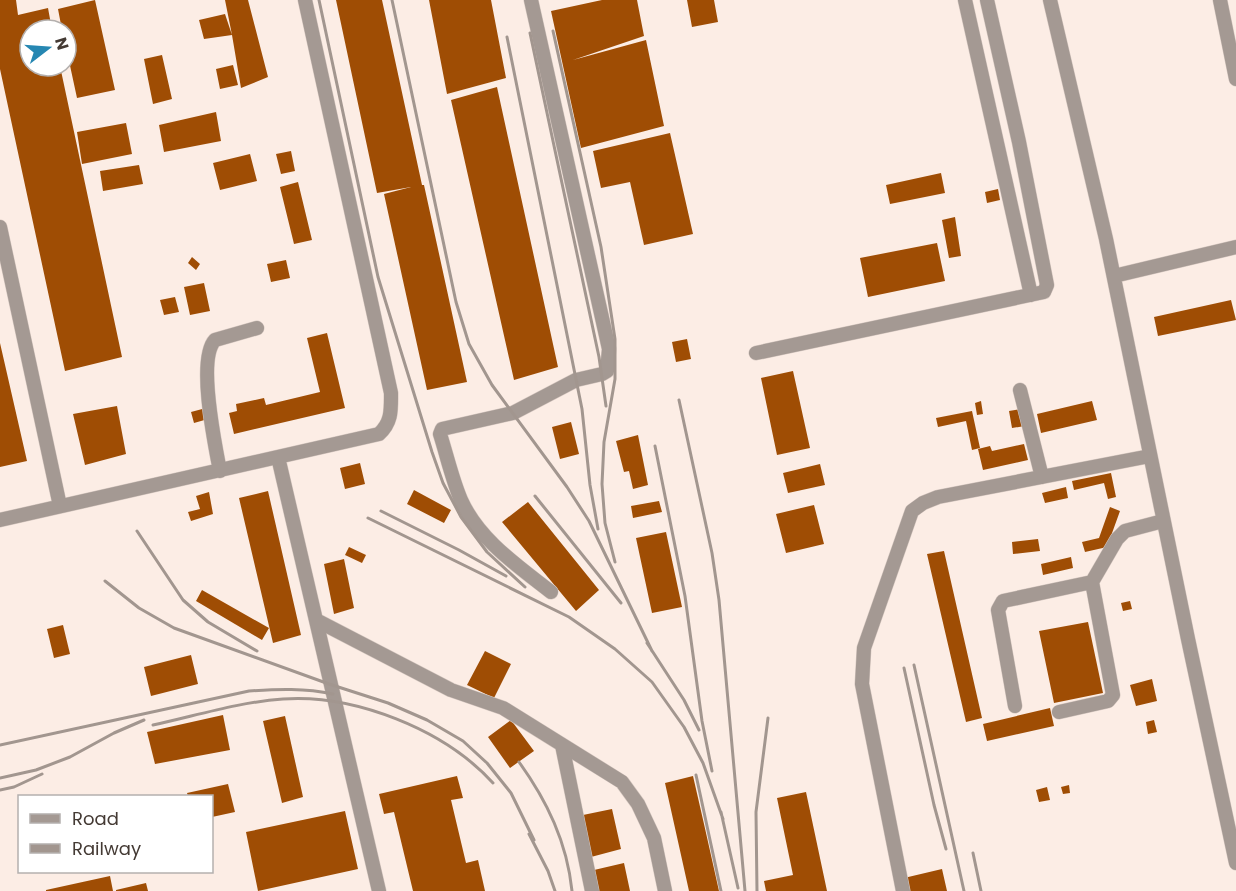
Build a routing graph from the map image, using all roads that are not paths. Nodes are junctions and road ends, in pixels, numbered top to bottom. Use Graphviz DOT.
graph roads {
  1 [pos="305,0"];
  2 [pos="531,0"];
  3 [pos="965,0"];
  4 [pos="987,0"];
  5 [pos="1050,0"];
  6 [pos="1220,0"];
  7 [pos="1236,79"];
  8 [pos="0,227"];
  9 [pos="1236,247"];
  10 [pos="1114,276"];
  11 [pos="1031,295"];
  12 [pos="257,328"];
  13 [pos="756,353"];
  14 [pos="1020,390"];
  15 [pos="1150,456"];
  16 [pos="278,457"];
  17 [pos="220,471"];
  18 [pos="1042,477"];
  19 [pos="60,506"];
  20 [pos="0,520"];
  21 [pos="1163,521"];
  22 [pos="1092,582"];
  23 [pos="550,592"];
  24 [pos="316,620"];
  25 [pos="1015,706"];
  26 [pos="1059,712"];
  27 [pos="561,744"];
  28 [pos="1236,863"];
  29 [pos="379,891"];
  30 [pos="592,891"];
  31 [pos="665,891"];
  32 [pos="903,891"];
  1 -- 16 [label="lane"];
  2 -- 23 [label="lane"];
  3 -- 11 [label="lane"];
  4 -- 11 [label="lane"];
  5 -- 10 [label="lane"];
  6 -- 7 [label="lane"];
  8 -- 19 [label="lane"];
  9 -- 10 [label="lane"];
  10 -- 15 [label="lane"];
  11 -- 13 [label="lane"];
  12 -- 17 [label="lane"];
  14 -- 18 [label="lane"];
  15 -- 18 [label="lane"];
  15 -- 21 [label="lane"];
  16 -- 17 [label="lane"];
  16 -- 24 [label="lane"];
  17 -- 19 [label="lane"];
  18 -- 32 [label="lane"];
  19 -- 20 [label="lane"];
  21 -- 22 [label="lane"];
  21 -- 28 [label="lane"];
  22 -- 25 [label="lane"];
  22 -- 26 [label="lane"];
  24 -- 27 [label="lane"];
  24 -- 29 [label="lane"];
  27 -- 30 [label="lane"];
  27 -- 31 [label="lane"];
}
